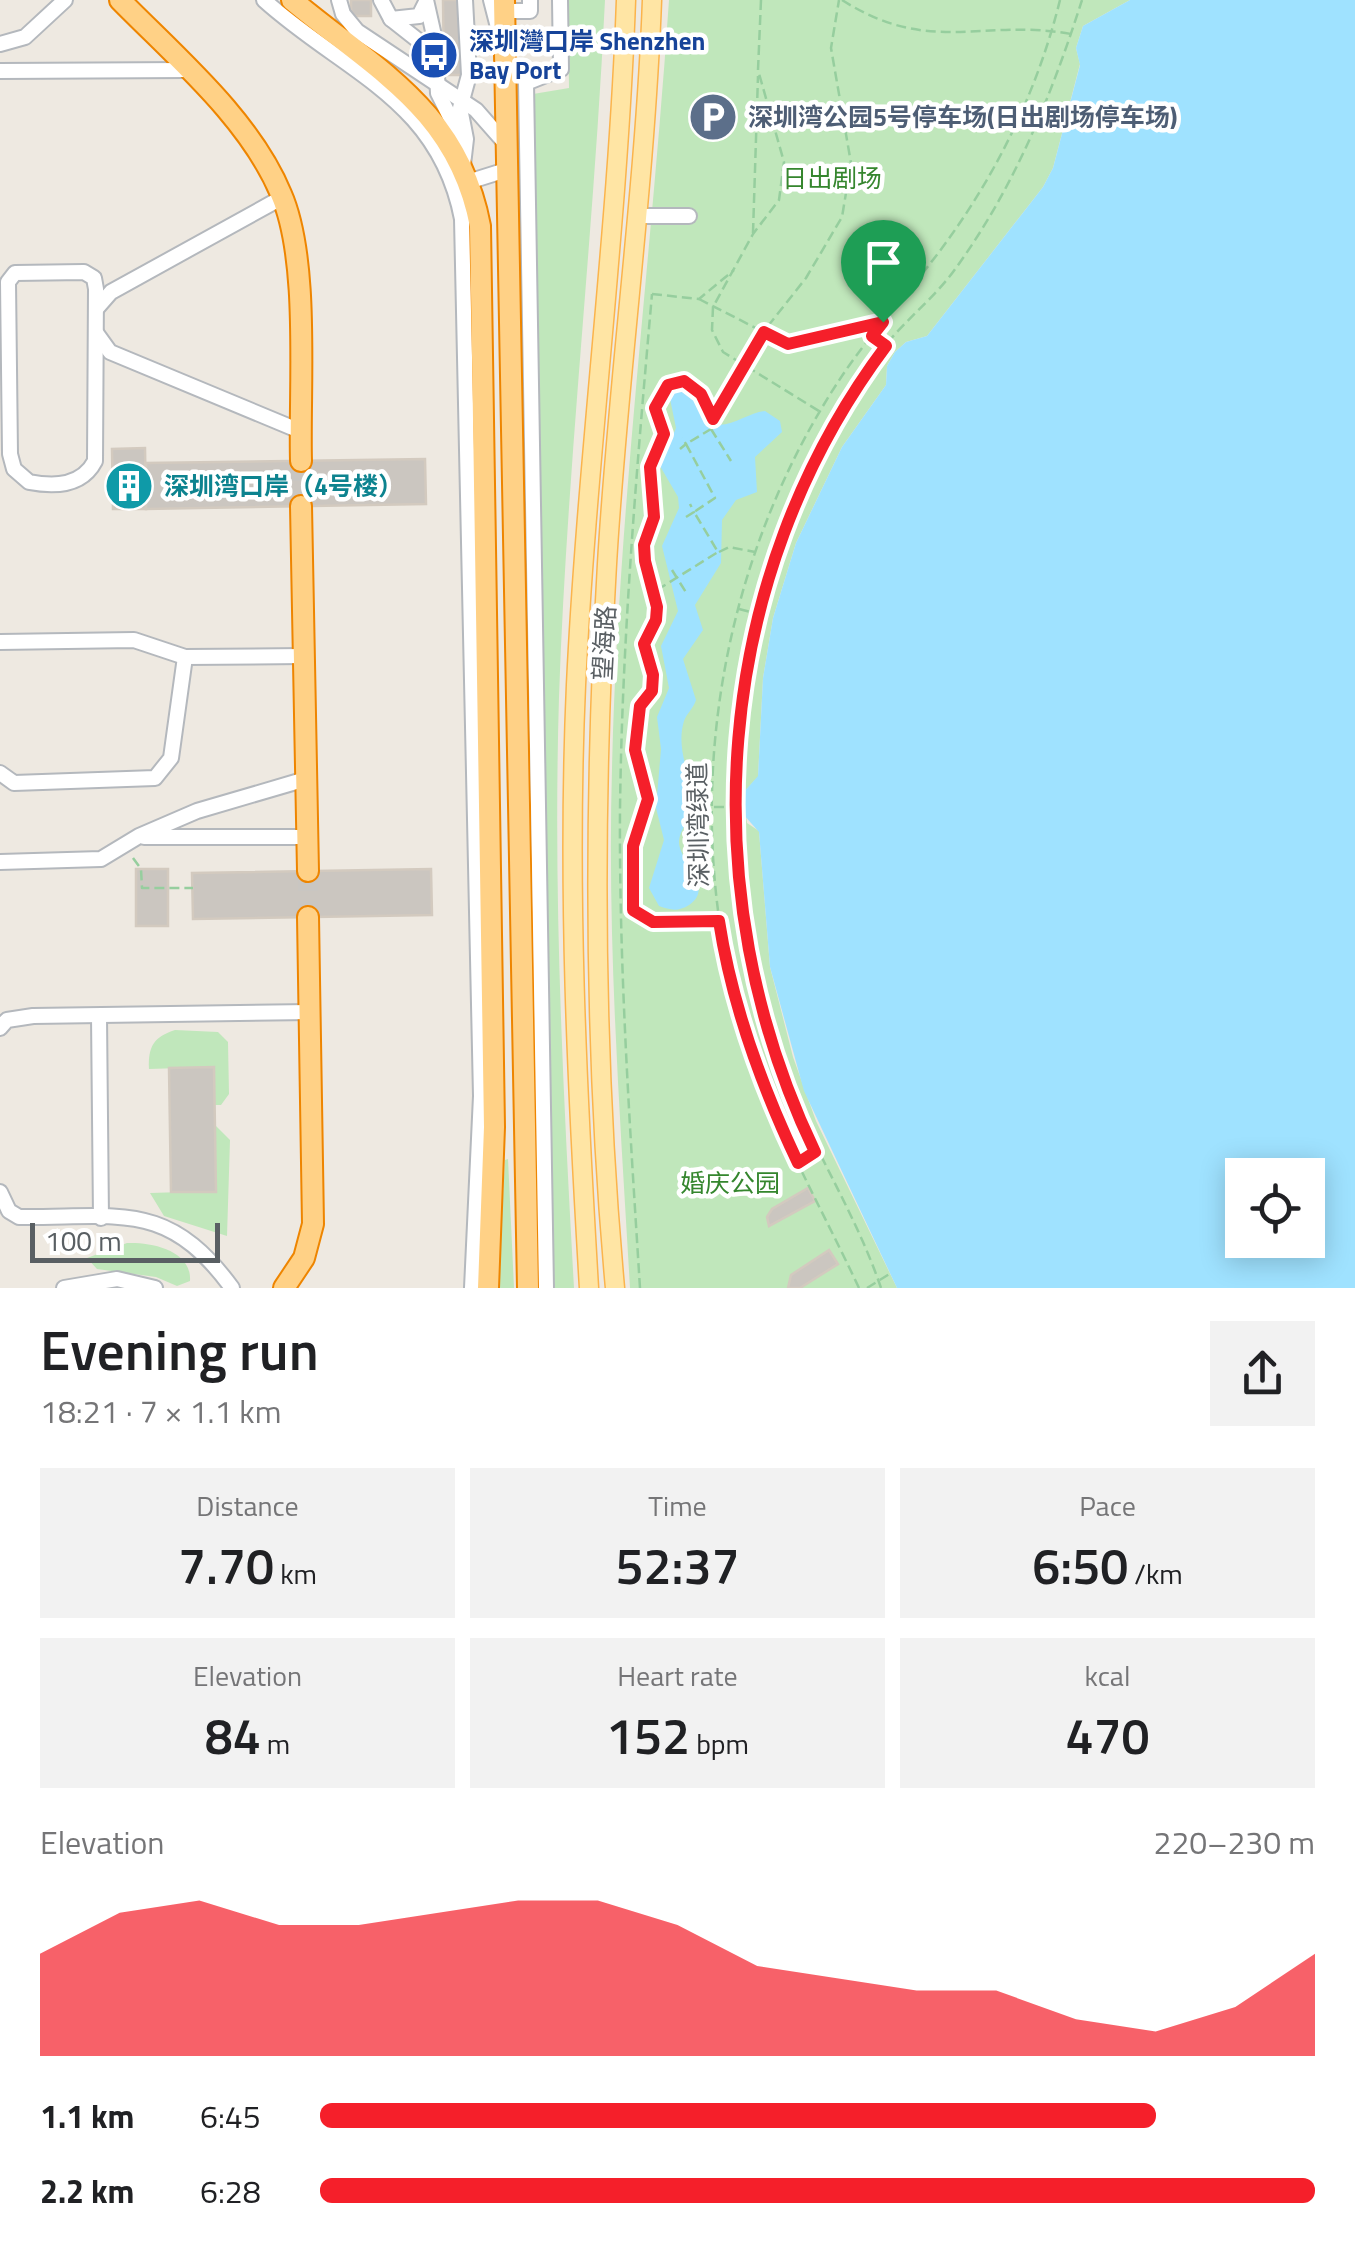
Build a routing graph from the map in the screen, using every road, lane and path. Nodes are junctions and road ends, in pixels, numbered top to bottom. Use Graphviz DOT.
graph roads {
  1 [pos="65,0"];
  2 [pos="120,0"];
  3 [pos="264,0"];
  4 [pos="292,0"];
  5 [pos="306,0"];
  6 [pos="340,0"];
  7 [pos="382,0"];
  8 [pos="426,0"];
  9 [pos="464,0"];
  10 [pos="530,0"];
  11 [pos="560,0"];
  12 [pos="626,0"];
  13 [pos="652,0"];
  14 [pos="761,0"];
  15 [pos="840,0"];
  16 [pos="1060,0"];
  17 [pos="1082,0"];
  18 [pos="500,4"];
  19 [pos="390,19"];
  20 [pos="326,28"];
  21 [pos="1052,30"];
  22 [pos="1071,34"];
  23 [pos="0,44"];
  24 [pos="188,70"];
  25 [pos="758,70"];
  26 [pos="0,71"];
  27 [pos="437,84"];
  28 [pos="462,102"];
  29 [pos="506,144"];
  30 [pos="467,165"];
  31 [pos="506,170"];
  32 [pos="283,197"];
  33 [pos="640,216"];
  34 [pos="689,216"];
  35 [pos="753,234"];
  36 [pos="735,270"];
  37 [pos="877,273"];
  38 [pos="906,294"];
  39 [pos="699,299"];
  40 [pos="714,307"];
  41 [pos="96,308"];
  42 [pos="883,322"];
  43 [pos="764,332"];
  44 [pos="97,334"];
  45 [pos="872,336"];
  46 [pos="886,346"];
  47 [pos="746,366"];
  48 [pos="820,412"];
  49 [pos="713,419"];
  50 [pos="711,429"];
  51 [pos="300,431"];
  52 [pos="682,438"];
  53 [pos="686,444"];
  54 [pos="680,449"];
  55 [pos="734,450"];
  56 [pos="727,454"];
  57 [pos="731,460"];
  58 [pos="301,461"];
  59 [pos="690,504"];
  60 [pos="302,506"];
  61 [pos="694,512"];
  62 [pos="686,517"];
  63 [pos="718,552"];
  64 [pos="756,552"];
  65 [pos="672,570"];
  66 [pos="677,578"];
  67 [pos="656,591"];
  68 [pos="687,594"];
  69 [pos="738,608"];
  70 [pos="757,614"];
  71 [pos="0,642"];
  72 [pos="185,656"];
  73 [pos="304,656"];
  74 [pos="0,773"];
  75 [pos="306,779"];
  76 [pos="712,807"];
  77 [pos="735,807"];
  78 [pos="139,836"];
  79 [pos="307,837"];
  80 [pos="124,845"];
  81 [pos="0,862"];
  82 [pos="308,871"];
  83 [pos="193,888"];
  84 [pos="308,917"];
  85 [pos="719,921"];
  86 [pos="756,987"];
  87 [pos="733,994"];
  88 [pos="310,1012"];
  89 [pos="99,1016"];
  90 [pos="2,1022"];
  91 [pos="821,1148"];
  92 [pos="815,1152"];
  93 [pos="798,1163"];
  94 [pos="0,1192"];
  95 [pos="101,1218"];
  96 [pos="482,1259"];
  97 [pos="891,1274"];
  98 [pos="878,1281"];
  99 [pos="64,1288"];
  100 [pos="155,1288"];
  101 [pos="232,1288"];
  102 [pos="284,1288"];
  103 [pos="472,1288"];
  104 [pos="488,1288"];
  105 [pos="528,1288"];
  106 [pos="546,1288"];
  107 [pos="589,1288"];
  108 [pos="615,1288"];
  109 [pos="640,1288"];
  110 [pos="859,1288"];
  111 [pos="867,1288"];
  112 [pos="881,1288"];
  1 -- 23 [label="street"];
  2 -- 24 [label="highway"];
  3 -- 96 [label="street"];
  4 -- 20 [label="highway"];
  5 -- 20 [label="street"];
  6 -- 27 [label="street"];
  7 -- 19 [label="street"];
  8 -- 19 [label="street"];
  8 -- 27 [label="street"];
  9 -- 28 [label="street"];
  10 -- 18 [label="street"];
  11 -- 106 [label="street"];
  12 -- 107 [label="main road, 望海路"];
  13 -- 33 [label="main road, 望海路"];
  14 -- 25 [label="path"];
  15 -- 21 [label="path"];
  15 -- 43 [label="path"];
  16 -- 21 [label="path, 深圳湾绿道"];
  17 -- 22 [label="path"];
  18 -- 29 [label="highway"];
  19 -- 27 [label="street"];
  20 -- 30 [label="highway"];
  21 -- 22 [label="path"];
  21 -- 38 [label="path, 深圳湾绿道"];
  22 -- 46 [label="path"];
  24 -- 26 [label="street"];
  24 -- 32 [label="highway"];
  25 -- 35 [label="path"];
  25 -- 35 [label="path"];
  27 -- 28 [label="street"];
  27 -- 30 [label="street"];
  28 -- 29 [label="street"];
  28 -- 30 [label="street"];
  29 -- 31 [label="highway"];
  30 -- 31 [label="street"];
  30 -- 96 [label="highway"];
  31 -- 105 [label="highway"];
  32 -- 41 [label="street"];
  32 -- 51 [label="highway"];
  33 -- 34 [label="street"];
  33 -- 108 [label="main road, 望海路"];
  35 -- 36 [label="path"];
  36 -- 39 [label="path"];
  36 -- 40 [label="path"];
  37 -- 38 [label="path"];
  38 -- 42 [label="path, 深圳湾绿道"];
  39 -- 40 [label="path"];
  39 -- 109 [label="path"];
  40 -- 43 [label="path"];
  40 -- 47 [label="path"];
  41 -- 44 [label="street"];
  41 -- 44 [label="street"];
  42 -- 43 [label="path"];
  42 -- 45 [label="path, 深圳湾绿道"];
  43 -- 47 [label="path"];
  44 -- 51 [label="street"];
  45 -- 46 [label="path"];
  45 -- 48 [label="path, 深圳湾绿道"];
  46 -- 70 [label="path"];
  47 -- 48 [label="path"];
  47 -- 49 [label="path"];
  48 -- 64 [label="path, 深圳湾绿道"];
  49 -- 50 [label="path"];
  49 -- 67 [label="path"];
  50 -- 53 [label="path"];
  50 -- 56 [label="path"];
  51 -- 58 [label="highway"];
  52 -- 53 [label="path"];
  53 -- 54 [label="path"];
  53 -- 61 [label="path"];
  55 -- 56 [label="path"];
  56 -- 57 [label="path"];
  59 -- 61 [label="path"];
  60 -- 73 [label="highway"];
  61 -- 62 [label="path"];
  61 -- 63 [label="path"];
  63 -- 64 [label="path"];
  63 -- 66 [label="path"];
  64 -- 69 [label="path, 深圳湾绿道"];
  65 -- 66 [label="path"];
  66 -- 67 [label="path"];
  66 -- 68 [label="path"];
  67 -- 85 [label="path"];
  69 -- 70 [label="path"];
  69 -- 76 [label="path, 深圳湾绿道"];
  70 -- 77 [label="path"];
  71 -- 72 [label="street"];
  72 -- 73 [label="street"];
  72 -- 74 [label="street"];
  73 -- 75 [label="highway"];
  75 -- 78 [label="street"];
  75 -- 79 [label="highway"];
  76 -- 77 [label="path"];
  76 -- 85 [label="path, 深圳湾绿道"];
  77 -- 86 [label="path"];
  78 -- 79 [label="street"];
  78 -- 80 [label="street"];
  79 -- 82 [label="highway"];
  80 -- 81 [label="street"];
  80 -- 83 [label="path"];
  84 -- 88 [label="highway"];
  85 -- 87 [label="path, 深圳湾绿道"];
  86 -- 87 [label="path"];
  86 -- 92 [label="path"];
  87 -- 93 [label="path, 深圳湾绿道"];
  88 -- 89 [label="street"];
  88 -- 102 [label="highway"];
  89 -- 90 [label="street"];
  89 -- 95 [label="street"];
  91 -- 92 [label="path"];
  92 -- 93 [label="path"];
  92 -- 98 [label="path"];
  93 -- 110 [label="path, 深圳湾绿道"];
  94 -- 95 [label="street"];
  95 -- 101 [label="street"];
  96 -- 103 [label="street"];
  96 -- 104 [label="highway"];
  97 -- 98 [label="path"];
  98 -- 111 [label="path"];
  98 -- 112 [label="path"];
  99 -- 100 [label="street"];
}
